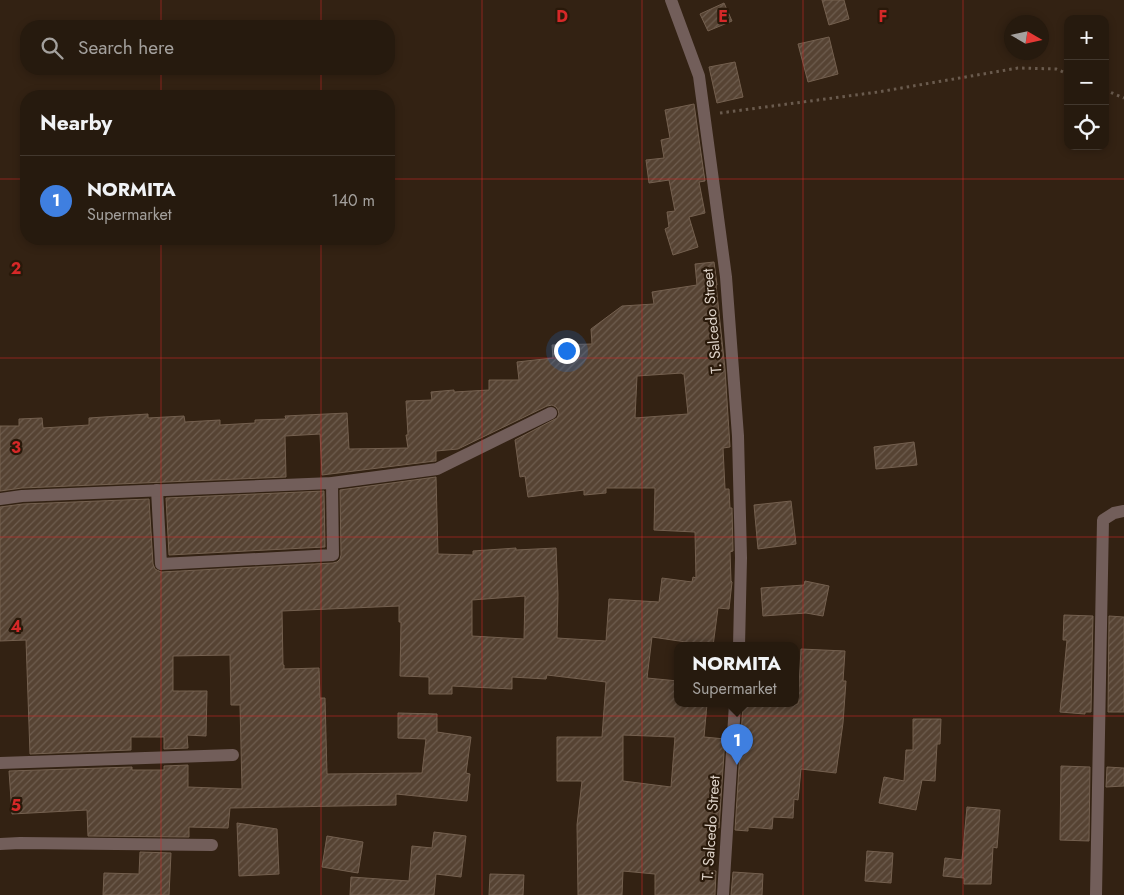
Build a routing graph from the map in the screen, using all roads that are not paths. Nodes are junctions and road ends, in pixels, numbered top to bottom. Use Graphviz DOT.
graph roads {
  1 [pos="671,0"];
  2 [pos="551,413"];
  3 [pos="332,483"];
  4 [pos="157,490"];
  5 [pos="0,499"];
  6 [pos="1124,511"];
  7 [pos="739,642"];
  8 [pos="735,707"];
  9 [pos="233,755"];
  10 [pos="0,764"];
  11 [pos="0,844"];
  12 [pos="212,845"];
  13 [pos="723,895"];
  14 [pos="1096,895"];
  1 -- 7 [label="street, T. Salcedo Street"];
  2 -- 3 [label="street"];
  3 -- 4 [label="street"];
  3 -- 4 [label="street"];
  4 -- 5 [label="street"];
  6 -- 14 [label="street"];
  8 -- 13 [label="street, T. Salcedo Street"];
  9 -- 10 [label="street"];
  11 -- 12 [label="street"];
}
